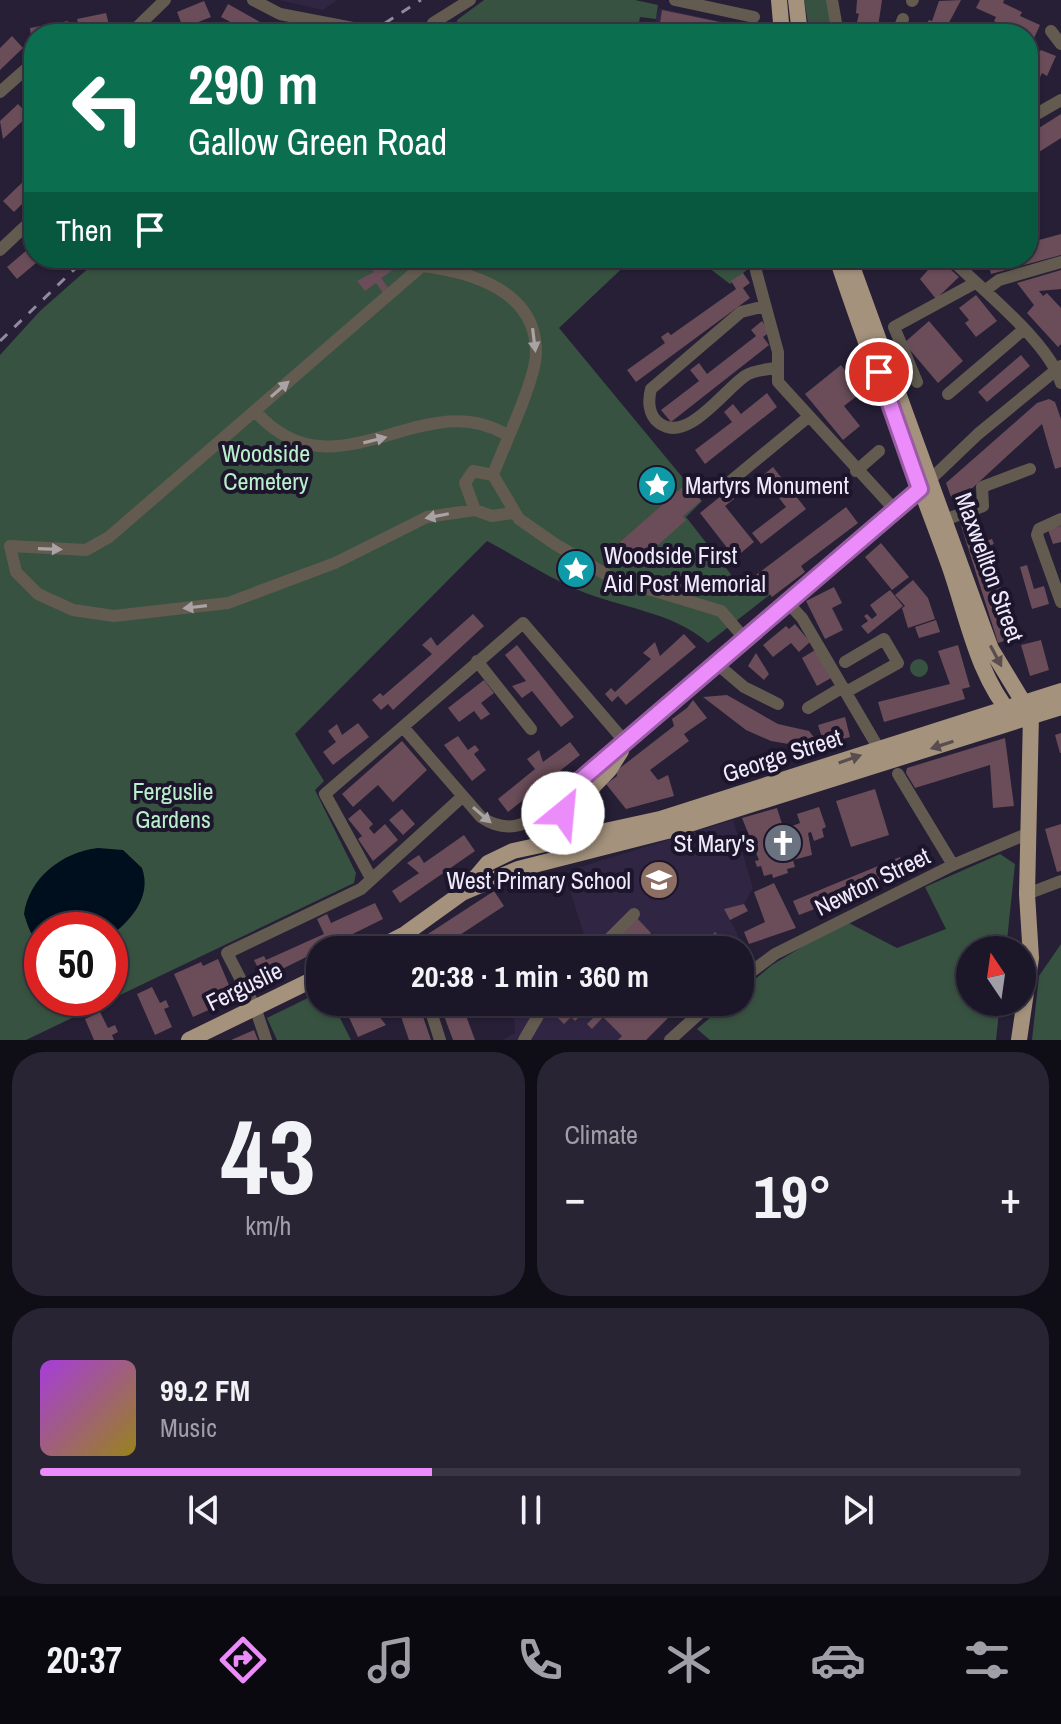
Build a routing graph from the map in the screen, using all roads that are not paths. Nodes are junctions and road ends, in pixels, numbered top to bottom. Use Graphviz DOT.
graph roads {
  1 [pos="253,0"];
  2 [pos="470,0"];
  3 [pos="675,0"];
  4 [pos="745,0"];
  5 [pos="779,0"];
  6 [pos="796,0"];
  7 [pos="832,0"];
  8 [pos="163,1"];
  9 [pos="903,19"];
  10 [pos="140,24"];
  11 [pos="322,24"];
  12 [pos="433,24"];
  13 [pos="781,24"];
  14 [pos="799,24"];
  15 [pos="836,24"];
  16 [pos="901,24"];
  17 [pos="1051,31"];
  18 [pos="1061,44"];
  19 [pos="24,71"];
  20 [pos="0,92"];
  21 [pos="1061,100"];
  22 [pos="1038,113"];
  23 [pos="24,227"];
  24 [pos="0,250"];
  25 [pos="1061,262"];
  26 [pos="420,268"];
  27 [pos="438,268"];
  28 [pos="841,268"];
  29 [pos="852,268"];
  30 [pos="961,268"];
  31 [pos="756,271"];
  32 [pos="981,286"];
  33 [pos="765,306"];
  34 [pos="1023,330"];
  35 [pos="775,368"];
  36 [pos="1059,368"];
  37 [pos="917,382"];
  38 [pos="1061,383"];
  39 [pos="948,394"];
  40 [pos="255,411"];
  41 [pos="807,418"];
  42 [pos="507,435"];
  43 [pos="879,451"];
  44 [pos="1030,469"];
  45 [pos="856,471"];
  46 [pos="493,475"];
  47 [pos="926,483"];
  48 [pos="726,485"];
  49 [pos="475,510"];
  50 [pos="895,510"];
  51 [pos="513,513"];
  52 [pos="947,519"];
  53 [pos="1061,519"];
  54 [pos="1061,602"];
  55 [pos="788,603"];
  56 [pos="745,639"];
  57 [pos="477,661"];
  58 [pos="845,662"];
  59 [pos="717,664"];
  60 [pos="844,690"];
  61 [pos="1061,691"];
  62 [pos="778,704"];
  63 [pos="1061,707"];
  64 [pos="808,708"];
  65 [pos="1019,712"];
  66 [pos="403,727"];
  67 [pos="531,729"];
  68 [pos="626,743"];
  69 [pos="879,749"];
  70 [pos="898,774"];
  71 [pos="577,783"];
  72 [pos="463,796"];
  73 [pos="587,833"];
  74 [pos="1029,833"];
  75 [pos="569,837"];
  76 [pos="592,850"];
  77 [pos="953,865"];
  78 [pos="371,878"];
  79 [pos="1061,881"];
  80 [pos="462,893"];
  81 [pos="1027,894"];
  82 [pos="634,914"];
  83 [pos="415,936"];
  84 [pos="612,936"];
  85 [pos="754,970"];
  86 [pos="306,983"];
  87 [pos="255,1007"];
  88 [pos="432,1016"];
  89 [pos="538,1016"];
  90 [pos="697,1016"];
  91 [pos="189,1040"];
  92 [pos="266,1040"];
  93 [pos="440,1040"];
  94 [pos="524,1040"];
  95 [pos="670,1040"];
  96 [pos="1019,1040"];
  1 -- 11 [label="street"];
  2 -- 12 [label="street"];
  3 -- 4 [label="street"];
  5 -- 13 [label="main road"];
  6 -- 14 [label="main road"];
  7 -- 15 [label="street"];
  8 -- 10 [label="street"];
  9 -- 16 [label="street"];
  17 -- 18 [label="street"];
  19 -- 20 [label="street"];
  21 -- 22 [label="street"];
  23 -- 24 [label="street"];
  25 -- 32 [label="street"];
  40 -- 26 [label="street, one-way"];
  27 -- 42 [label="street, one-way"];
  28 -- 47 [label="main road"];
  29 -- 47 [label="main road"];
  30 -- 32 [label="street"];
  31 -- 33 [label="street"];
  32 -- 34 [label="street"];
  32 -- 37 [label="street"];
  33 -- 35 [label="street"];
  33 -- 35 [label="street"];
  34 -- 36 [label="street"];
  34 -- 39 [label="street"];
  35 -- 41 [label="street"];
  36 -- 38 [label="street"];
  36 -- 47 [label="street"];
  40 -- 42 [label="street, one-way"];
  49 -- 40 [label="street, one-way"];
  41 -- 45 [label="street"];
  41 -- 48 [label="street"];
  42 -- 46 [label="street"];
  43 -- 45 [label="street"];
  44 -- 52 [label="street"];
  45 -- 50 [label="street"];
  46 -- 49 [label="street"];
  46 -- 51 [label="street"];
  47 -- 50 [label="main road"];
  47 -- 52 [label="main road, Maxwellton Street"];
  47 -- 65 [label="main road, Maxwellton Street"];
  49 -- 51 [label="street"];
  50 -- 55 [label="main road"];
  51 -- 56 [label="street"];
  52 -- 65 [label="main road, Maxwellton Street, one-way"];
  53 -- 54 [label="street"];
  55 -- 56 [label="main road"];
  55 -- 60 [label="street"];
  56 -- 59 [label="main road"];
  57 -- 66 [label="street"];
  57 -- 67 [label="street"];
  57 -- 68 [label="street"];
  58 -- 60 [label="street"];
  59 -- 62 [label="street"];
  59 -- 68 [label="main road"];
  60 -- 64 [label="street"];
  60 -- 69 [label="street"];
  61 -- 65 [label="main road, George Street"];
  63 -- 65 [label="main road, George Street"];
  65 -- 69 [label="main road, George Street"];
  65 -- 74 [label="main road, Maxwellton Street"];
  65 -- 76 [label="main road, George Street, one-way"];
  66 -- 72 [label="street"];
  66 -- 78 [label="street"];
  68 -- 71 [label="main road"];
  68 -- 73 [label="main road"];
  73 -- 69 [label="main road, George Street, one-way"];
  70 -- 77 [label="street"];
  72 -- 71 [label="street, one-way"];
  71 -- 75 [label="main road"];
  72 -- 78 [label="street"];
  73 -- 75 [label="main road, George Street"];
  73 -- 76 [label="main road"];
  74 -- 77 [label="street, Newton Street"];
  74 -- 81 [label="main road, Maxwellton Street"];
  75 -- 76 [label="main road"];
  75 -- 80 [label="main road, George Street"];
  76 -- 80 [label="main road, George Street"];
  77 -- 85 [label="street, Newton Street"];
  78 -- 87 [label="street"];
  79 -- 81 [label="street"];
  80 -- 83 [label="main road"];
  81 -- 96 [label="main road, Maxwellton Street"];
  82 -- 84 [label="street"];
  86 -- 87 [label="main road, Ferguslie"];
  87 -- 91 [label="main road, Ferguslie"];
  87 -- 92 [label="street"];
  88 -- 93 [label="street"];
  89 -- 94 [label="street"];
  90 -- 95 [label="street"];
}
